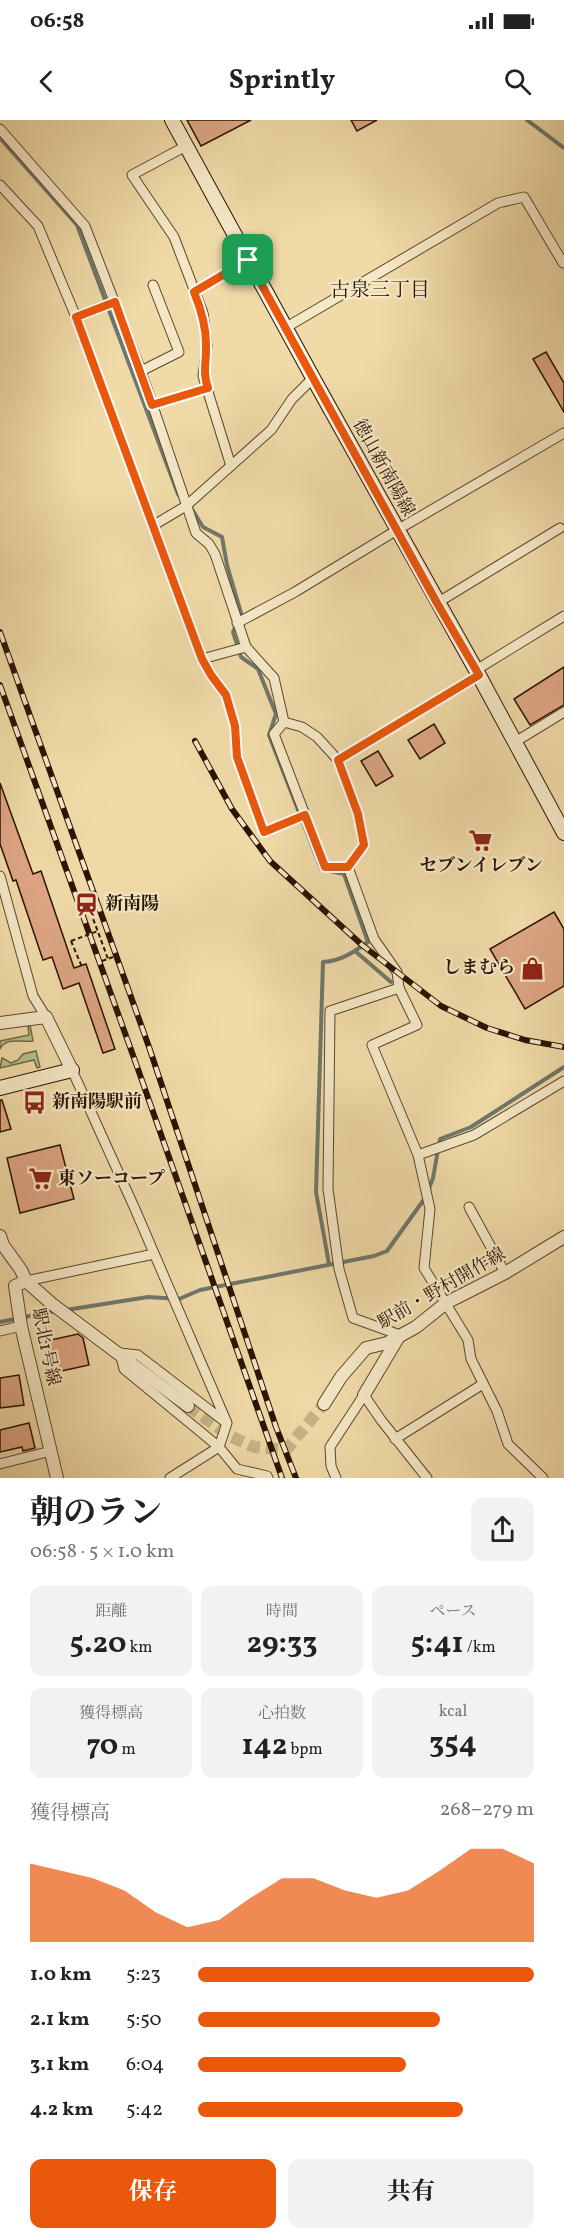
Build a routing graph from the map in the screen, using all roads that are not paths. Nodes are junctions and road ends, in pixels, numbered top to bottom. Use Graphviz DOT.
graph roads {
  1 [pos="172,120"];
  2 [pos="0,129"];
  3 [pos="9,138"];
  4 [pos="0,146"];
  5 [pos="186,146"];
  6 [pos="0,185"];
  7 [pos="248,260"];
  8 [pos="563,263"];
  9 [pos="153,285"];
  10 [pos="194,292"];
  11 [pos="115,302"];
  12 [pos="76,317"];
  13 [pos="285,328"];
  14 [pos="141,371"];
  15 [pos="313,378"];
  16 [pos="208,388"];
  17 [pos="152,405"];
  18 [pos="564,433"];
  19 [pos="231,466"];
  20 [pos="186,506"];
  21 [pos="154,525"];
  22 [pos="560,528"];
  23 [pos="397,530"];
  24 [pos="437,603"];
  25 [pos="564,616"];
  26 [pos="237,623"];
  27 [pos="246,647"];
  28 [pos="202,659"];
  29 [pos="478,673"];
  30 [pos="564,712"];
  31 [pos="284,722"];
  32 [pos="515,742"];
  33 [pos="305,815"];
  34 [pos="560,816"];
  35 [pos="564,833"];
  36 [pos="348,867"];
  37 [pos="0,876"];
  38 [pos="2,888"];
  39 [pos="399,988"];
  40 [pos="46,1017"];
  41 [pos="0,1023"];
  42 [pos="72,1071"];
  43 [pos="564,1081"];
  44 [pos="0,1089"];
  45 [pos="418,1155"];
  46 [pos="469,1208"];
  47 [pos="564,1237"];
  48 [pos="1,1242"];
  49 [pos="154,1254"];
  50 [pos="506,1274"];
  51 [pos="26,1281"];
  52 [pos="446,1303"];
  53 [pos="21,1326"];
  54 [pos="0,1331"];
  55 [pos="400,1335"];
  56 [pos="120,1353"];
  57 [pos="483,1384"];
  58 [pos="364,1395"];
  59 [pos="324,1404"];
  60 [pos="188,1406"];
  61 [pos="226,1423"];
  62 [pos="395,1439"];
  63 [pos="219,1447"];
  64 [pos="51,1451"];
  65 [pos="0,1464"];
  66 [pos="57,1478"];
  67 [pos="170,1478"];
  68 [pos="268,1478"];
  69 [pos="336,1478"];
  70 [pos="427,1478"];
  71 [pos="543,1478"];
  1 -- 5 [label="main road, 徳山新南陽線"];
  2 -- 3 [label="street"];
  3 -- 4 [label="street"];
  3 -- 11 [label="street"];
  5 -- 7 [label="main road, 徳山新南陽線"];
  5 -- 10 [label="street"];
  6 -- 12 [label="street"];
  7 -- 10 [label="street"];
  7 -- 13 [label="main road, 徳山新南陽線"];
  8 -- 13 [label="street"];
  9 -- 14 [label="street"];
  10 -- 16 [label="street"];
  11 -- 12 [label="street"];
  11 -- 14 [label="street"];
  12 -- 21 [label="street"];
  13 -- 15 [label="main road, 徳山新南陽線"];
  14 -- 17 [label="street"];
  15 -- 19 [label="street"];
  15 -- 23 [label="main road, 徳山新南陽線"];
  16 -- 17 [label="lane"];
  16 -- 19 [label="street"];
  17 -- 20 [label="street"];
  18 -- 23 [label="street"];
  19 -- 20 [label="street"];
  20 -- 21 [label="street"];
  20 -- 26 [label="street"];
  21 -- 28 [label="street"];
  22 -- 24 [label="street"];
  23 -- 24 [label="main road, 徳山新南陽線"];
  23 -- 26 [label="street"];
  24 -- 29 [label="main road, 徳山新南陽線"];
  25 -- 29 [label="street"];
  26 -- 27 [label="street"];
  27 -- 28 [label="street"];
  27 -- 31 [label="street"];
  28 -- 33 [label="street"];
  29 -- 32 [label="main road, 徳山新南陽線"];
  30 -- 32 [label="street"];
  31 -- 33 [label="street"];
  31 -- 36 [label="street"];
  32 -- 34 [label="main road, 徳山新南陽線"];
  33 -- 36 [label="street"];
  34 -- 35 [label="main road, 徳山新南陽線"];
  36 -- 39 [label="street"];
  37 -- 38 [label="street"];
  38 -- 40 [label="street"];
  39 -- 45 [label="street"];
  39 -- 55 [label="street"];
  40 -- 41 [label="street"];
  40 -- 42 [label="street"];
  42 -- 44 [label="main road"];
  42 -- 49 [label="street"];
  43 -- 45 [label="street"];
  45 -- 52 [label="street"];
  46 -- 50 [label="street"];
  47 -- 50 [label="street, 駅前・野村開作線"];
  48 -- 51 [label="street"];
  49 -- 51 [label="street"];
  49 -- 61 [label="street"];
  50 -- 52 [label="street, 駅前・野村開作線"];
  51 -- 53 [label="street, 駅北1号線"];
  51 -- 56 [label="street"];
  52 -- 55 [label="street, 駅前・野村開作線"];
  52 -- 57 [label="street"];
  53 -- 54 [label="street"];
  53 -- 64 [label="street, 駅北1号線"];
  55 -- 58 [label="street"];
  55 -- 59 [label="street, 駅前・野村開作線"];
  56 -- 60 [label="street"];
  56 -- 61 [label="street"];
  56 -- 63 [label="street"];
  57 -- 62 [label="street"];
  57 -- 71 [label="street"];
  58 -- 62 [label="street"];
  58 -- 69 [label="street"];
  61 -- 63 [label="street"];
  62 -- 70 [label="street"];
  63 -- 67 [label="street"];
  63 -- 68 [label="street"];
  64 -- 65 [label="street"];
  64 -- 66 [label="street, 駅北1号線"];
}
